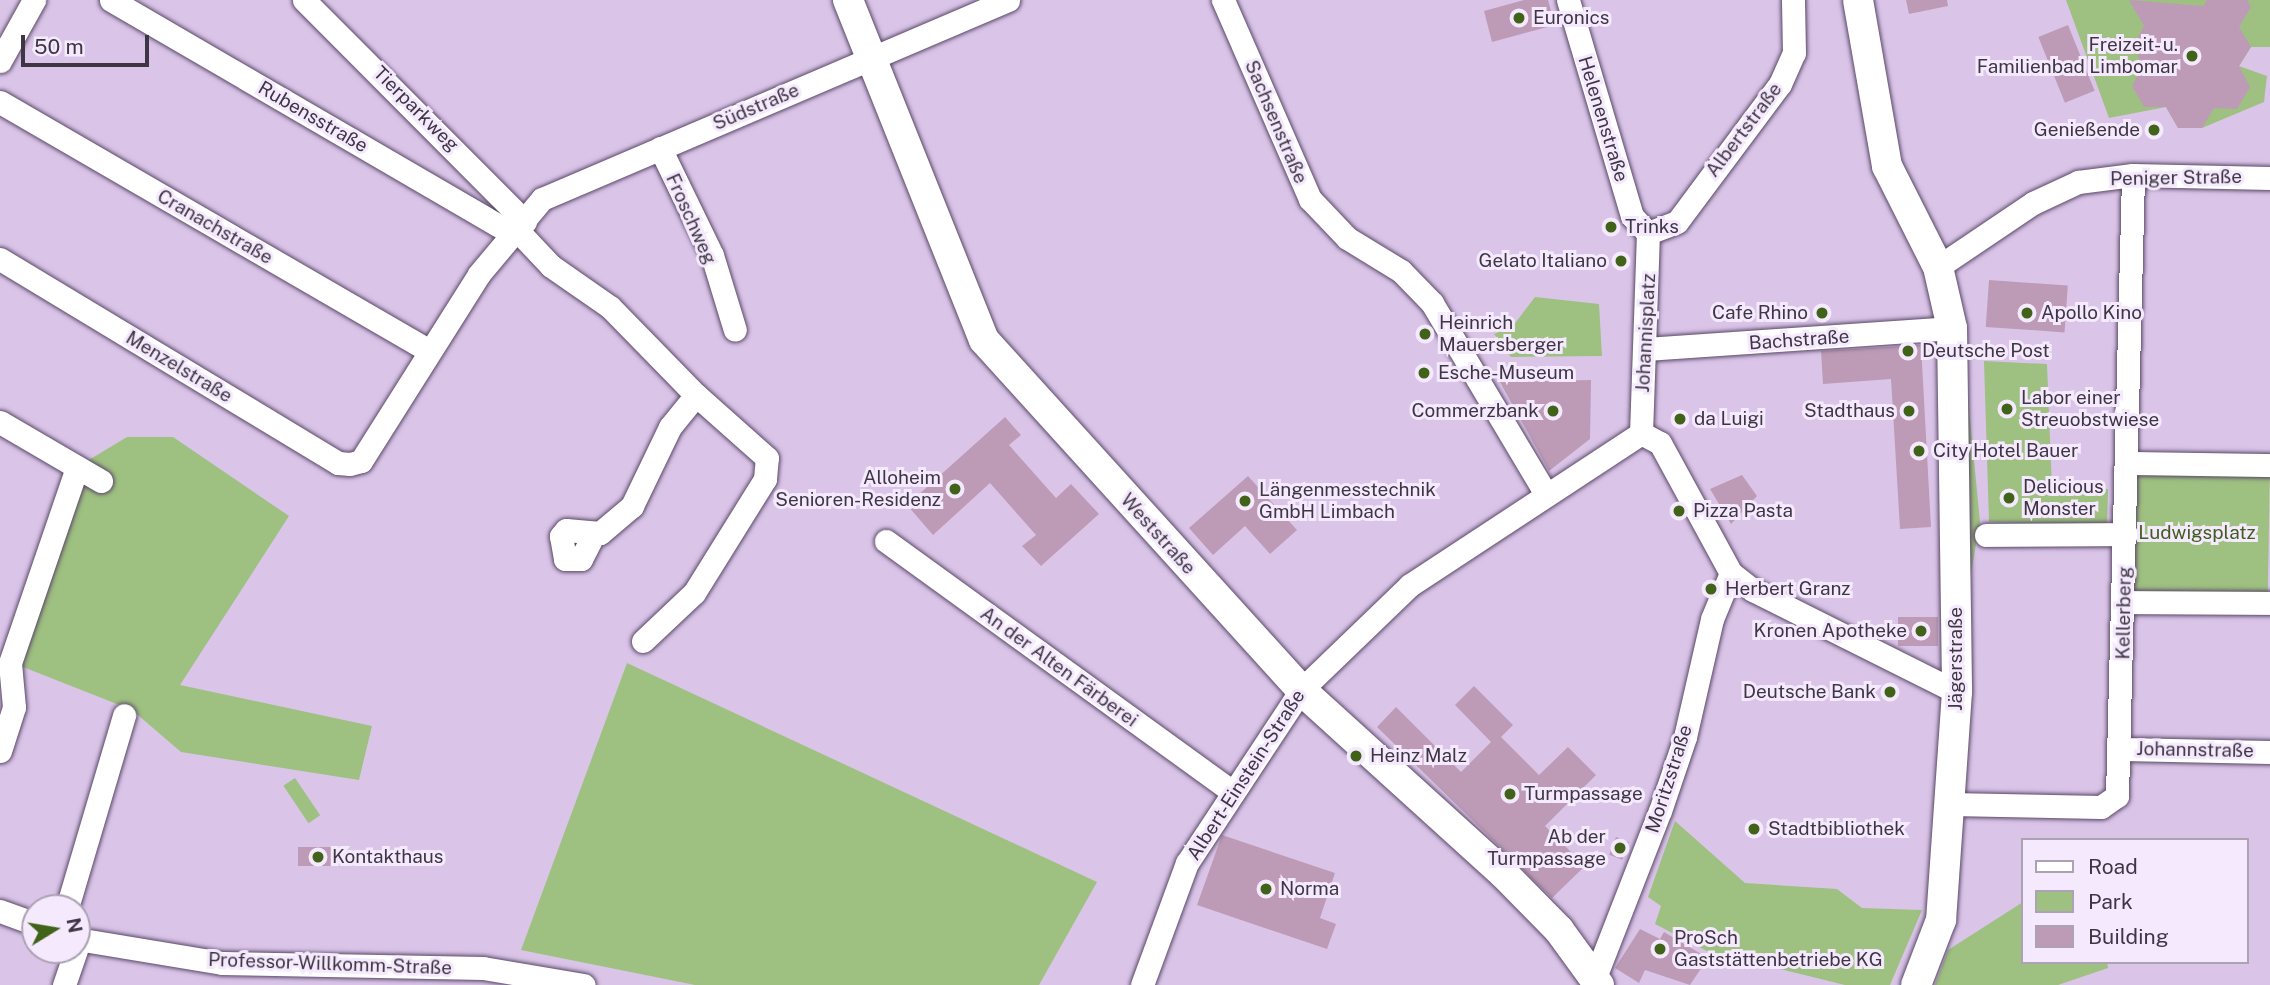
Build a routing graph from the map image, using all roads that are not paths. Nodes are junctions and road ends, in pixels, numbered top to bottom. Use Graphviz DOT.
graph roads {
  1 [pos="34,0"];
  2 [pos="111,0"];
  3 [pos="304,0"];
  4 [pos="848,0"];
  5 [pos="1008,0"];
  6 [pos="1223,0"];
  7 [pos="1568,0"];
  8 [pos="1793,0"];
  9 [pos="1858,0"];
  10 [pos="871,59"];
  11 [pos="0,61"];
  12 [pos="0,103"];
  13 [pos="660,148"];
  14 [pos="2133,175"];
  15 [pos="2270,178"];
  16 [pos="519,229"];
  17 [pos="1648,233"];
  18 [pos="0,259"];
  19 [pos="1938,267"];
  20 [pos="1952,328"];
  21 [pos="735,330"];
  22 [pos="1646,349"];
  23 [pos="429,351"];
  24 [pos="696,395"];
  25 [pos="0,422"];
  26 [pos="1641,433"];
  27 [pos="361,461"];
  28 [pos="2127,463"];
  29 [pos="2270,465"];
  30 [pos="77,467"];
  31 [pos="101,481"];
  32 [pos="1546,494"];
  33 [pos="594,533"];
  34 [pos="2126,534"];
  35 [pos="1986,535"];
  36 [pos="886,541"];
  37 [pos="1731,573"];
  38 [pos="2124,602"];
  39 [pos="2270,603"];
  40 [pos="643,641"];
  41 [pos="1301,690"];
  42 [pos="1957,692"];
  43 [pos="124,715"];
  44 [pos="2121,749"];
  45 [pos="0,751"];
  46 [pos="2270,752"];
  47 [pos="1233,792"];
  48 [pos="1951,804"];
  49 [pos="71,894"];
  50 [pos="0,911"];
  51 [pos="21,919"];
  52 [pos="91,946"];
  53 [pos="71,964"];
  54 [pos="361,976"];
  55 [pos="533,979"];
  56 [pos="1595,984"];
  57 [pos="64,985"];
  58 [pos="584,985"];
  59 [pos="1142,985"];
  60 [pos="1916,985"];
  1 -- 11 [label="street"];
  2 -- 16 [label="street, Rubensstraße"];
  3 -- 16 [label="street, Tierparkweg"];
  4 -- 10 [label="main road, Weststraße"];
  5 -- 10 [label="street, Südstraße"];
  6 -- 32 [label="street, Sachsenstraße"];
  7 -- 17 [label="street, Helenenstraße"];
  8 -- 17 [label="street, Albertstraße"];
  9 -- 19 [label="main road, Jägerstraße"];
  10 -- 13 [label="street, Südstraße"];
  10 -- 41 [label="main road, Weststraße"];
  12 -- 23 [label="street, Cranachstraße"];
  13 -- 16 [label="street, Südstraße"];
  13 -- 21 [label="street, Froschweg"];
  14 -- 15 [label="street, Peniger Straße"];
  14 -- 19 [label="street, Peniger Straße"];
  14 -- 28 [label="street, Kellerberg"];
  16 -- 23 [label="street, Südstraße"];
  16 -- 24 [label="street"];
  17 -- 22 [label="street, Johannisplatz"];
  18 -- 27 [label="street, Menzelstraße"];
  19 -- 20 [label="main road, Jägerstraße"];
  20 -- 22 [label="street, Bachstraße"];
  20 -- 42 [label="main road, Jägerstraße"];
  22 -- 26 [label="street, Johannisplatz"];
  23 -- 27 [label="street, Südstraße"];
  24 -- 33 [label="street"];
  24 -- 40 [label="street"];
  25 -- 30 [label="street"];
  26 -- 32 [label="street, Albert-Einstein-Straße"];
  26 -- 37 [label="street"];
  28 -- 29 [label="street"];
  28 -- 34 [label="street, Kellerberg"];
  30 -- 31 [label="street"];
  30 -- 45 [label="street"];
  32 -- 41 [label="street, Albert-Einstein-Straße"];
  34 -- 35 [label="street"];
  34 -- 38 [label="street, Kellerberg"];
  36 -- 47 [label="street, An der Alten Färberei"];
  37 -- 42 [label="street"];
  37 -- 56 [label="street, Moritzstraße"];
  38 -- 39 [label="street"];
  38 -- 44 [label="street, Kellerberg"];
  41 -- 47 [label="street, Albert-Einstein-Straße"];
  41 -- 56 [label="main road, Weststraße"];
  42 -- 48 [label="main road, Jägerstraße"];
  43 -- 49 [label="street"];
  44 -- 46 [label="street, Johannstraße"];
  44 -- 48 [label="street, Kellerberg"];
  47 -- 59 [label="street, Albert-Einstein-Straße"];
  48 -- 60 [label="main road, Jägerstraße"];
  50 -- 51 [label="street"];
  52 -- 54 [label="street, Professor-Willkomm-Straße"];
  53 -- 57 [label="street"];
  54 -- 55 [label="street, Professor-Willkomm-Straße"];
  55 -- 58 [label="street, Professor-Willkomm-Straße"];
}
